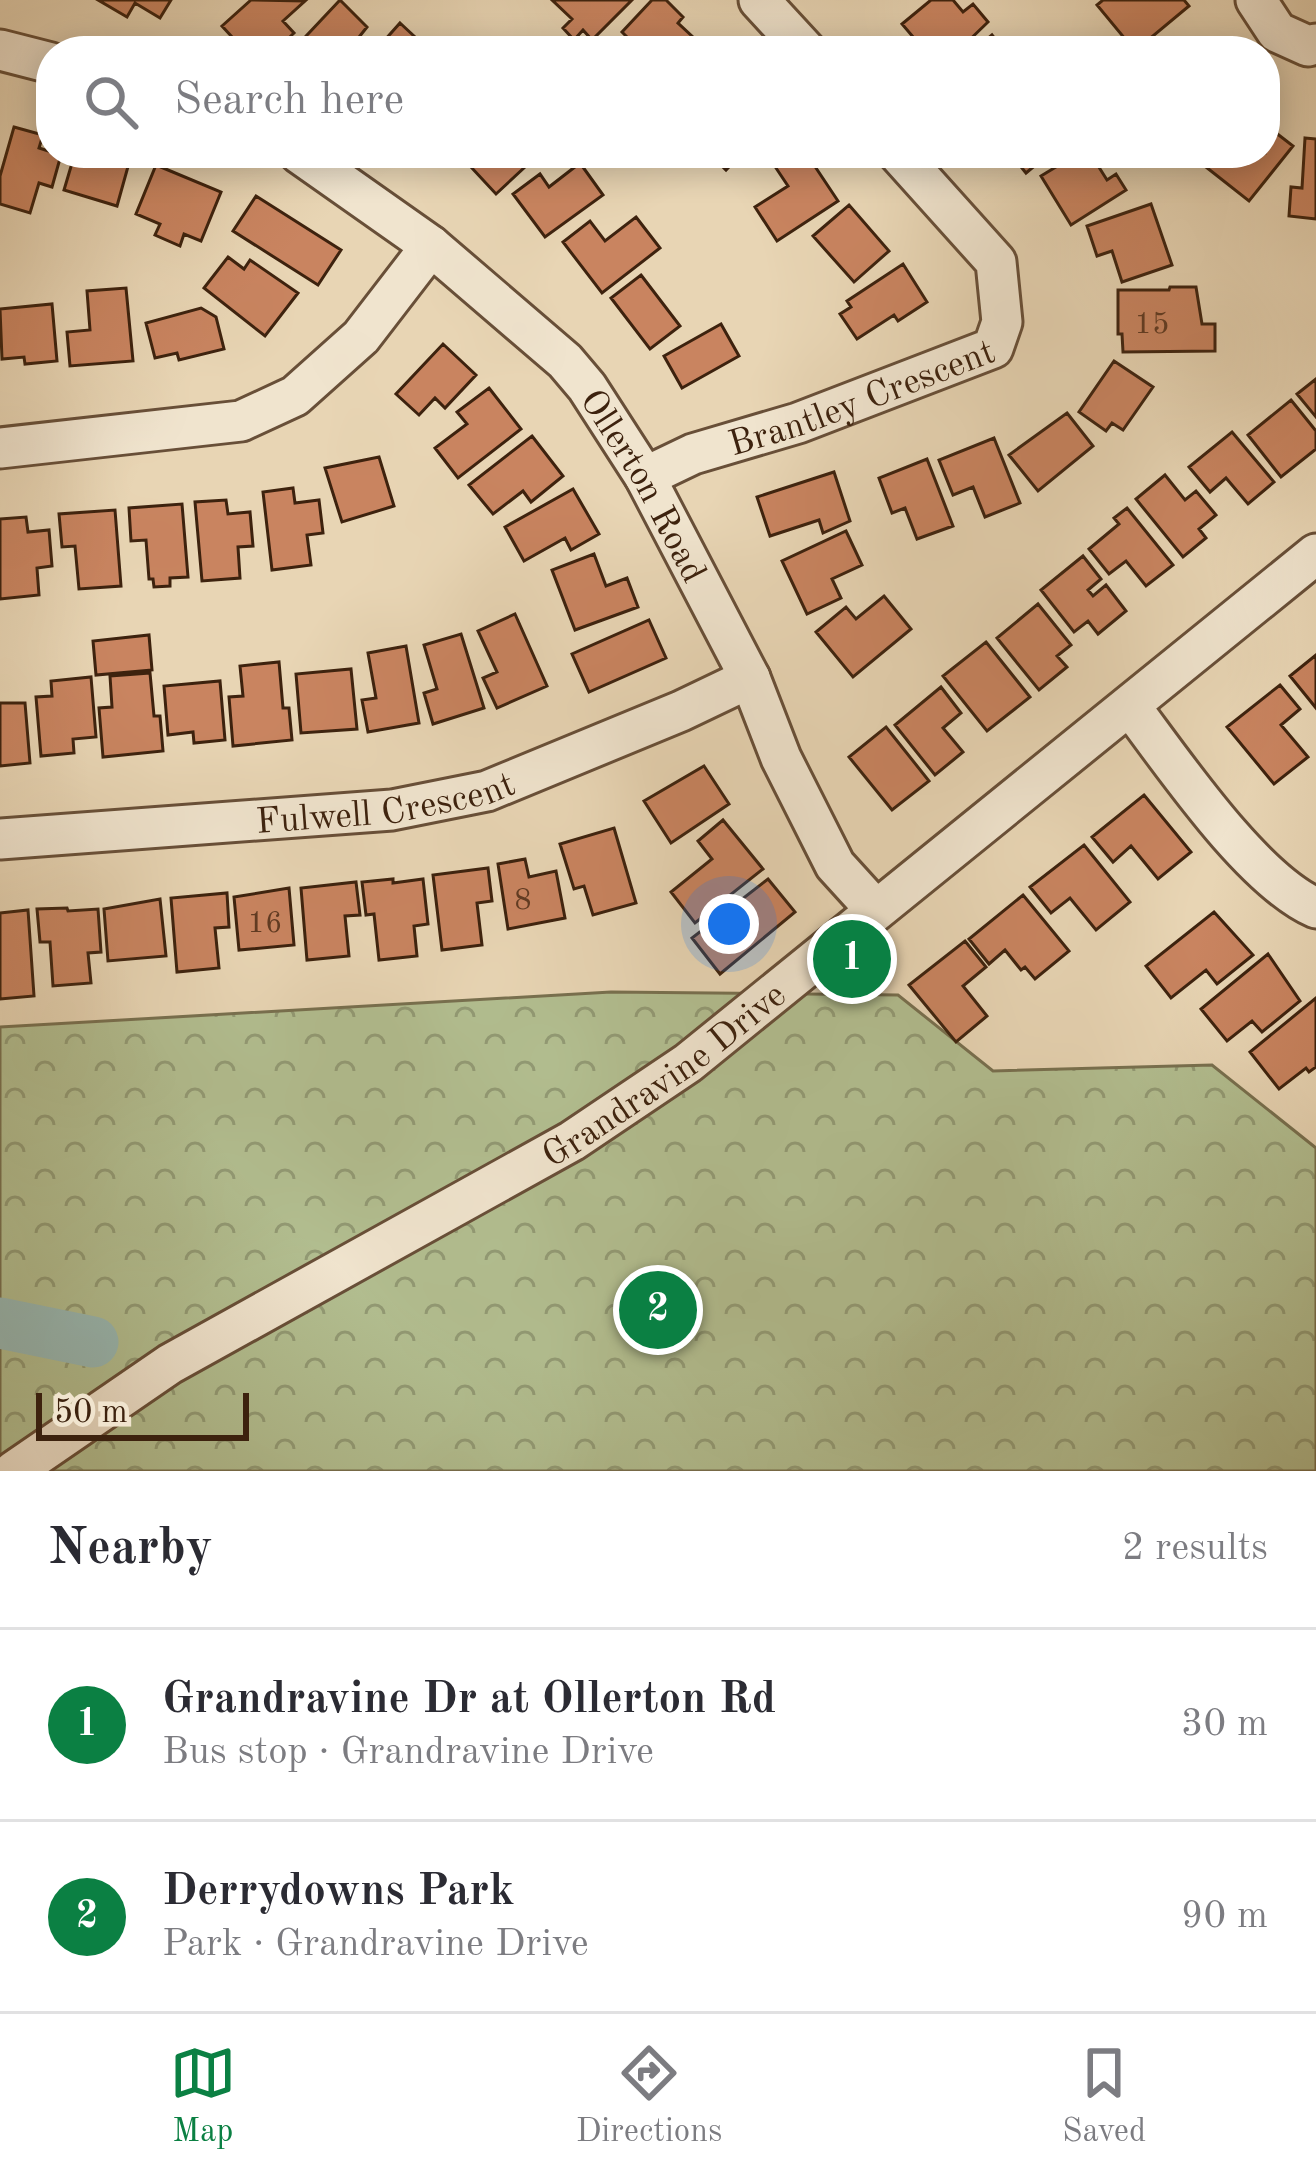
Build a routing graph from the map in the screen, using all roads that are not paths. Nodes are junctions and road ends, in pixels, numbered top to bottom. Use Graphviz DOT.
graph roads {
  1 [pos="759,0"];
  2 [pos="1256,0"];
  3 [pos="792,36"];
  4 [pos="1316,44"];
  5 [pos="0,50"];
  6 [pos="36,59"];
  7 [pos="320,168"];
  8 [pos="911,168"];
  9 [pos="431,246"];
  10 [pos="0,448"];
  11 [pos="645,477"];
  12 [pos="1316,554"];
  13 [pos="750,678"];
  14 [pos="1130,706"];
  15 [pos="0,839"];
  16 [pos="1316,908"];
  17 [pos="875,909"];
  18 [pos="14,1471"];
  1 -- 3 [label="street"];
  2 -- 4 [label="street"];
  5 -- 6 [label="street"];
  7 -- 9 [label="street, Ollerton Road"];
  8 -- 11 [label="street, Brantley Crescent"];
  9 -- 10 [label="street"];
  9 -- 11 [label="street, Ollerton Road"];
  11 -- 13 [label="street, Ollerton Road"];
  12 -- 14 [label="street, Grandravine Drive"];
  13 -- 15 [label="street, Fulwell Crescent"];
  13 -- 17 [label="street, Ollerton Road"];
  14 -- 16 [label="street"];
  14 -- 17 [label="street, Grandravine Drive"];
  17 -- 18 [label="street, Grandravine Drive"];
}
